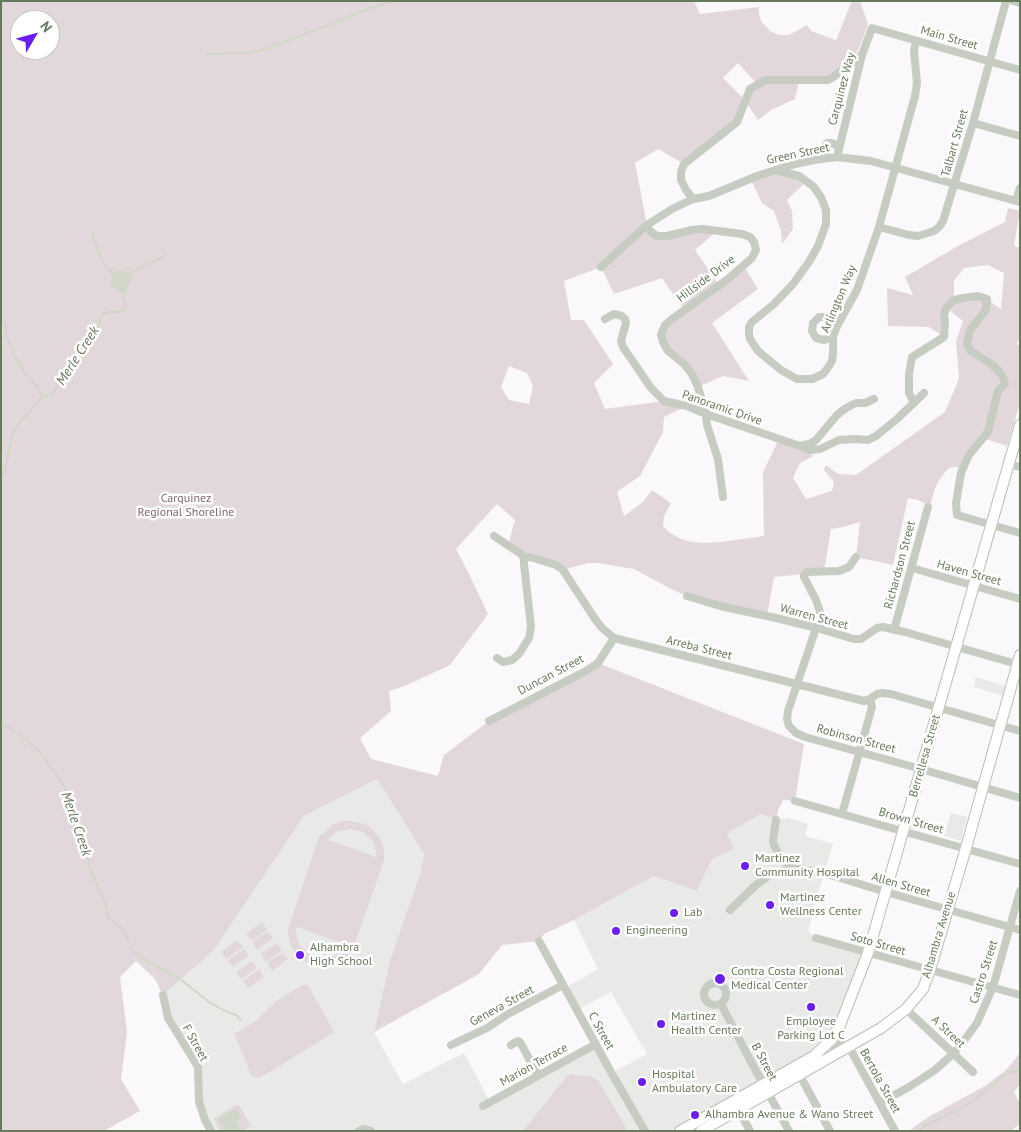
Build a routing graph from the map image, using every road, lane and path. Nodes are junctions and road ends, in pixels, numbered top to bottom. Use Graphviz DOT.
graph roads {
  1 [pos="1006,1"];
  2 [pos="1013,1"];
  3 [pos="1020,3"];
  4 [pos="872,28"];
  5 [pos="916,41"];
  6 [pos="862,55"];
  7 [pos="990,62"];
  8 [pos="1020,70"];
  9 [pos="973,123"];
  10 [pos="1020,136"];
  11 [pos="838,147"];
  12 [pos="833,157"];
  13 [pos="895,167"];
  14 [pos="775,170"];
  15 [pos="955,184"];
  16 [pos="1020,188"];
  17 [pos="693,199"];
  18 [pos="1018,202"];
  19 [pos="648,225"];
  20 [pos="878,227"];
  21 [pos="601,267"];
  22 [pos="606,319"];
  23 [pos="837,326"];
  24 [pos="833,337"];
  25 [pos="924,393"];
  26 [pos="874,400"];
  27 [pos="702,403"];
  28 [pos="914,403"];
  29 [pos="696,409"];
  30 [pos="706,414"];
  31 [pos="1020,424"];
  32 [pos="800,446"];
  33 [pos="1009,464"];
  34 [pos="1020,467"];
  35 [pos="724,497"];
  36 [pos="928,507"];
  37 [pos="990,524"];
  38 [pos="1020,533"];
  39 [pos="494,536"];
  40 [pos="856,557"];
  41 [pos="524,558"];
  42 [pos="912,568"];
  43 [pos="973,586"];
  44 [pos="687,596"];
  45 [pos="1020,599"];
  46 [pos="817,628"];
  47 [pos="894,630"];
  48 [pos="614,638"];
  49 [pos="955,647"];
  50 [pos="497,658"];
  51 [pos="1019,661"];
  52 [pos="796,684"];
  53 [pos="870,699"];
  54 [pos="939,708"];
  55 [pos="489,721"];
  56 [pos="1000,726"];
  57 [pos="1020,731"];
  58 [pos="860,752"];
  59 [pos="921,769"];
  60 [pos="983,788"];
  61 [pos="1020,798"];
  62 [pos="795,801"];
  63 [pos="842,814"];
  64 [pos="776,820"];
  65 [pos="903,831"];
  66 [pos="966,848"];
  67 [pos="1020,864"];
  68 [pos="792,868"];
  69 [pos="1020,891"];
  70 [pos="886,892"];
  71 [pos="948,909"];
  72 [pos="730,910"];
  73 [pos="1010,927"];
  74 [pos="1020,930"];
  75 [pos="816,938"];
  76 [pos="539,941"];
  77 [pos="868,953"];
  78 [pos="930,970"];
  79 [pos="563,984"];
  80 [pos="993,987"];
  81 [pos="163,995"];
  82 [pos="1020,995"];
  83 [pos="721,1004"];
  84 [pos="906,1009"];
  85 [pos="832,1039"];
  86 [pos="511,1044"];
  87 [pos="596,1044"];
  88 [pos="451,1045"];
  89 [pos="844,1050"];
  90 [pos="954,1053"];
  91 [pos="797,1070"];
  92 [pos="974,1072"];
  93 [pos="538,1075"];
  94 [pos="766,1089"];
  95 [pos="880,1103"];
  96 [pos="736,1105"];
  97 [pos="483,1106"];
  98 [pos="682,1130"];
  99 [pos="211,1131"];
  100 [pos="359,1131"];
  101 [pos="371,1131"];
  102 [pos="645,1131"];
  103 [pos="701,1131"];
  104 [pos="750,1131"];
  105 [pos="789,1131"];
  106 [pos="830,1131"];
  107 [pos="895,1131"];
  1 -- 7 [label="street, Talbart Street"];
  2 -- 3 [label="street"];
  4 -- 5 [label="street, Main Street"];
  4 -- 6 [label="street, Carquinez Way"];
  5 -- 7 [label="street, Main Street"];
  5 -- 13 [label="street, Arlington Way"];
  6 -- 11 [label="street, Carquinez Way"];
  6 -- 17 [label="street"];
  7 -- 8 [label="street, Main Street"];
  7 -- 9 [label="street, Talbart Street"];
  9 -- 10 [label="street"];
  9 -- 15 [label="street, Talbart Street"];
  11 -- 12 [label="street, Carquinez Way"];
  11 -- 12 [label="street"];
  12 -- 13 [label="street, Green Street"];
  12 -- 14 [label="street, Green Street"];
  13 -- 15 [label="street, Green Street"];
  13 -- 20 [label="street, Arlington Way"];
  14 -- 17 [label="street, Green Street"];
  14 -- 24 [label="street, Arlington Way"];
  15 -- 18 [label="street, Green Street"];
  15 -- 20 [label="street, Talbart Street"];
  16 -- 18 [label="street"];
  17 -- 19 [label="street, Green Street"];
  19 -- 21 [label="street, Green Street"];
  19 -- 27 [label="street, Hillside Drive"];
  20 -- 23 [label="street, Arlington Way"];
  22 -- 29 [label="street, Panoramic Drive"];
  23 -- 24 [label="street, Arlington Way"];
  23 -- 24 [label="street"];
  25 -- 28 [label="street, Panoramic Drive"];
  26 -- 32 [label="street"];
  27 -- 29 [label="street"];
  27 -- 30 [label="street, Hillside Drive"];
  28 -- 32 [label="street, Panoramic Drive"];
  28 -- 37 [label="street"];
  29 -- 30 [label="street, Panoramic Drive"];
  30 -- 32 [label="street, Panoramic Drive"];
  30 -- 35 [label="street, Hillside Drive"];
  31 -- 33 [label="main road, Berrellesa Street"];
  33 -- 34 [label="street"];
  33 -- 37 [label="main road, Berrellesa Street"];
  36 -- 42 [label="street, Richardson Street"];
  37 -- 38 [label="street"];
  37 -- 43 [label="main road, Berrellesa Street"];
  39 -- 41 [label="street"];
  40 -- 46 [label="street"];
  41 -- 48 [label="street"];
  41 -- 50 [label="street"];
  42 -- 43 [label="street, Haven Street"];
  42 -- 47 [label="street, Richardson Street"];
  43 -- 45 [label="street, Haven Street"];
  43 -- 49 [label="main road, Berrellesa Street"];
  44 -- 46 [label="street, Warren Street"];
  46 -- 47 [label="street, Warren Street"];
  46 -- 52 [label="street, Robinson Street"];
  47 -- 49 [label="street, Warren Street"];
  48 -- 52 [label="street, Arreba Street"];
  48 -- 55 [label="street, Duncan Street"];
  49 -- 51 [label="street, Warren Street"];
  49 -- 54 [label="main road, Berrellesa Street"];
  51 -- 56 [label="main road, Alhambra Avenue"];
  52 -- 53 [label="street, Arreba Street"];
  52 -- 58 [label="street, Robinson Street"];
  53 -- 54 [label="street, Arreba Street"];
  53 -- 58 [label="street"];
  54 -- 56 [label="street, Arreba Street"];
  54 -- 59 [label="main road, Berrellesa Street"];
  56 -- 57 [label="street, Arreba Street"];
  56 -- 60 [label="main road, Alhambra Avenue"];
  58 -- 59 [label="street, Robinson Street"];
  58 -- 63 [label="street"];
  59 -- 60 [label="street, Robinson Street"];
  59 -- 65 [label="main road, Berrellesa Street"];
  60 -- 61 [label="street, Robinson Street"];
  60 -- 66 [label="main road, Alhambra Avenue"];
  62 -- 63 [label="street, Brown Street"];
  63 -- 65 [label="street, Brown Street"];
  64 -- 68 [label="street"];
  65 -- 66 [label="street, Brown Street"];
  65 -- 70 [label="main road, Berrellesa Street"];
  66 -- 67 [label="street, Brown Street"];
  66 -- 71 [label="main road, Alhambra Avenue"];
  68 -- 70 [label="street, Allen Street"];
  68 -- 72 [label="street, Allen Street"];
  69 -- 73 [label="street, Castro Street"];
  70 -- 71 [label="street, Allen Street"];
  70 -- 77 [label="main road, Berrellesa Street"];
  71 -- 73 [label="street, Allen Street"];
  71 -- 78 [label="main road, Alhambra Avenue"];
  73 -- 74 [label="street, Allen Street"];
  73 -- 80 [label="street, Castro Street"];
  75 -- 77 [label="street, Soto Street"];
  76 -- 79 [label="street, C Street"];
  77 -- 78 [label="street, Soto Street"];
  77 -- 85 [label="main road, Berrellesa Street"];
  78 -- 80 [label="street, Soto Street"];
  78 -- 84 [label="main road, Alhambra Avenue"];
  79 -- 87 [label="street, C Street"];
  79 -- 88 [label="street, Geneva Street"];
  80 -- 82 [label="street, Soto Street"];
  80 -- 90 [label="street, Castro Street"];
  81 -- 99 [label="street, F Street"];
  83 -- 94 [label="street, B Street"];
  84 -- 89 [label="main road, Alhambra Avenue"];
  84 -- 90 [label="street, A Street"];
  85 -- 89 [label="street, Bertola Street"];
  85 -- 91 [label="main road, Berrellesa Street"];
  86 -- 93 [label="street"];
  87 -- 93 [label="street, Marion Terrace"];
  87 -- 102 [label="street, C Street"];
  89 -- 91 [label="main road, Alhambra Avenue"];
  89 -- 95 [label="street, Bertola Street"];
  90 -- 92 [label="street, A Street"];
  90 -- 95 [label="street, Castro Street"];
  91 -- 94 [label="main road, Alhambra Avenue"];
  91 -- 106 [label="street"];
  93 -- 97 [label="street, Marion Terrace"];
  94 -- 96 [label="main road, Alhambra Avenue"];
  94 -- 105 [label="street, B Street"];
  95 -- 107 [label="street, Bertola Street"];
  96 -- 98 [label="main road, Alhambra Avenue"];
  96 -- 103 [label="main road, Alhambra Avenue"];
  96 -- 104 [label="street"];
  100 -- 101 [label="street"];
}
